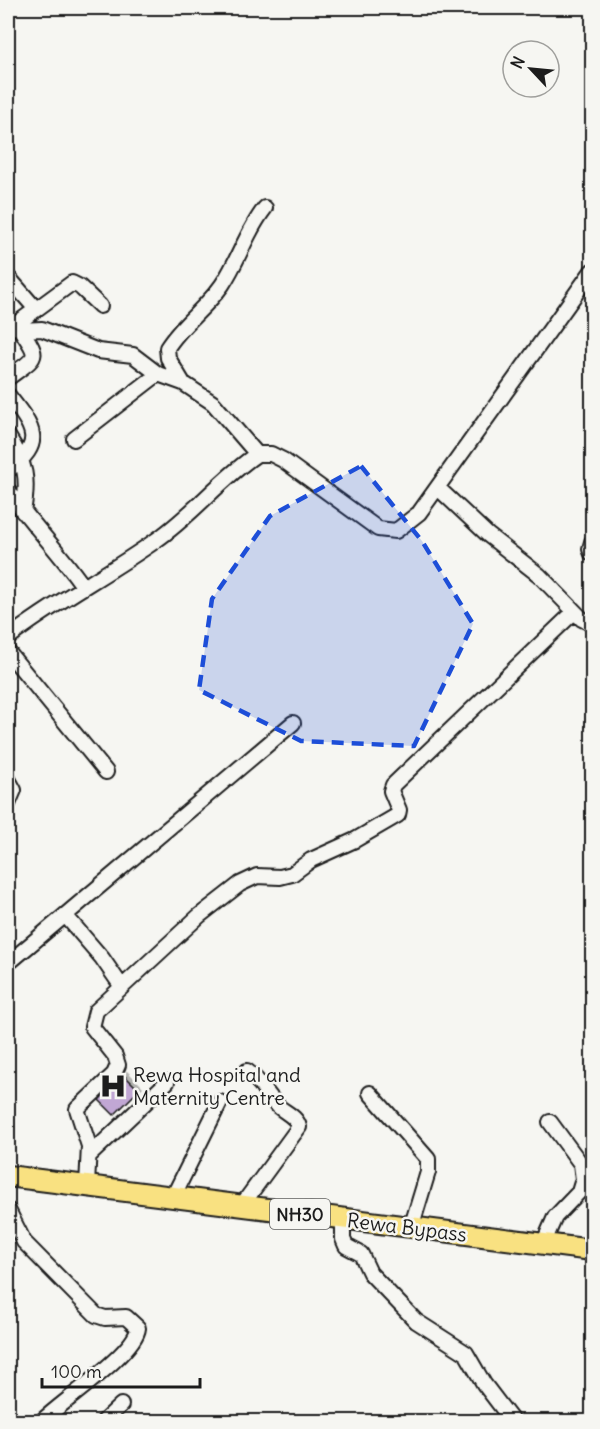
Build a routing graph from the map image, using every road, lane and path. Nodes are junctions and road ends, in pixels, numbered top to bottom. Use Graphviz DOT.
graph roads {
  1 [pos="265,208"];
  2 [pos="592,271"];
  3 [pos="8,277"];
  4 [pos="100,306"];
  5 [pos="35,308"];
  6 [pos="15,328"];
  7 [pos="158,374"];
  8 [pos="8,378"];
  9 [pos="183,383"];
  10 [pos="8,395"];
  11 [pos="8,436"];
  12 [pos="74,439"];
  13 [pos="257,454"];
  14 [pos="21,461"];
  15 [pos="8,470"];
  16 [pos="438,488"];
  17 [pos="8,490"];
  18 [pos="22,512"];
  19 [pos="592,542"];
  20 [pos="592,554"];
  21 [pos="83,586"];
  22 [pos="574,612"];
  23 [pos="592,624"];
  24 [pos="8,638"];
  25 [pos="8,652"];
  26 [pos="293,723"];
  27 [pos="106,772"];
  28 [pos="8,779"];
  29 [pos="8,804"];
  30 [pos="65,915"];
  31 [pos="12,960"];
  32 [pos="122,987"];
  33 [pos="247,1071"];
  34 [pos="167,1082"];
  35 [pos="370,1093"];
  36 [pos="220,1102"];
  37 [pos="550,1122"];
  38 [pos="90,1155"];
  39 [pos="8,1176"];
  40 [pos="87,1185"];
  41 [pos="173,1197"];
  42 [pos="242,1205"];
  43 [pos="8,1210"];
  44 [pos="343,1220"];
  45 [pos="411,1228"];
  46 [pos="543,1244"];
  47 [pos="592,1250"];
  48 [pos="121,1405"];
  49 [pos="40,1422"];
  50 [pos="103,1422"];
  51 [pos="513,1422"];
  1 -- 9 [label="street"];
  2 -- 16 [label="street"];
  3 -- 5 [label="street"];
  4 -- 5 [label="street"];
  5 -- 6 [label="street"];
  6 -- 7 [label="street"];
  6 -- 8 [label="street"];
  7 -- 9 [label="street"];
  7 -- 12 [label="street"];
  9 -- 13 [label="street"];
  10 -- 14 [label="street"];
  11 -- 14 [label="street"];
  13 -- 16 [label="street"];
  13 -- 21 [label="street"];
  14 -- 15 [label="street"];
  14 -- 18 [label="street"];
  16 -- 22 [label="street"];
  17 -- 18 [label="street"];
  18 -- 21 [label="street"];
  19 -- 20 [label="street"];
  21 -- 24 [label="street"];
  22 -- 23 [label="street"];
  22 -- 32 [label="street"];
  25 -- 27 [label="street"];
  26 -- 30 [label="street"];
  28 -- 29 [label="street"];
  30 -- 31 [label="street"];
  30 -- 32 [label="street"];
  32 -- 38 [label="street"];
  33 -- 42 [label="street"];
  34 -- 38 [label="street"];
  35 -- 45 [label="street"];
  36 -- 41 [label="street"];
  37 -- 46 [label="street"];
  38 -- 40 [label="street"];
  39 -- 40 [label="highway, Rewa Bypass / NH30"];
  40 -- 41 [label="highway, Rewa Bypass / NH30"];
  41 -- 42 [label="highway, Rewa Bypass / NH30"];
  42 -- 44 [label="highway, Rewa Bypass / NH30"];
  43 -- 49 [label="street"];
  44 -- 45 [label="highway, Rewa Bypass / NH30"];
  44 -- 51 [label="street"];
  45 -- 46 [label="highway, Rewa Bypass / NH30"];
  46 -- 47 [label="highway, Rewa Bypass / NH30"];
  48 -- 50 [label="street"];
}
